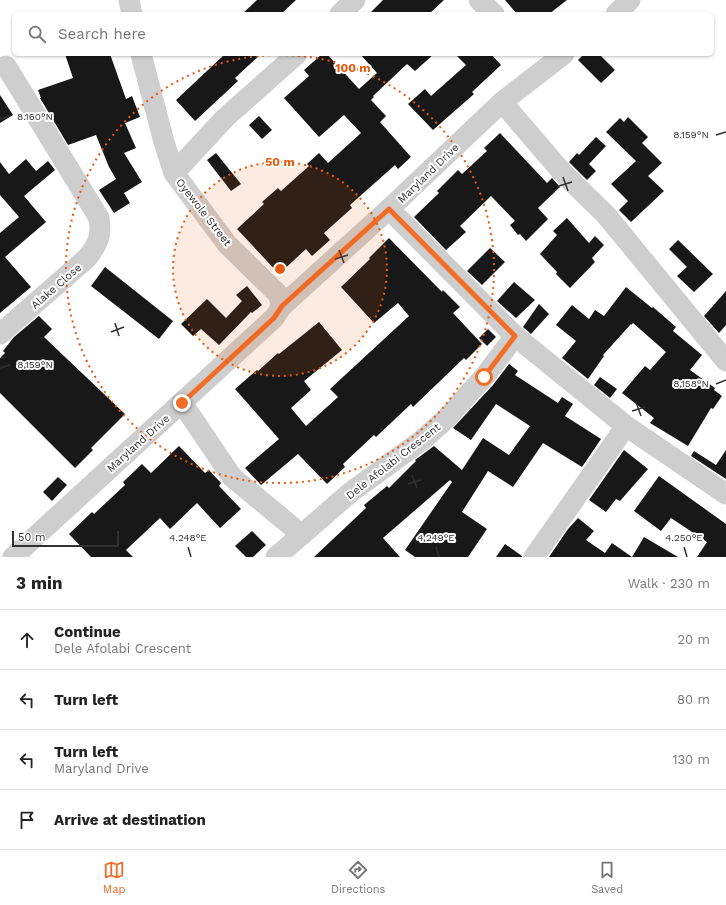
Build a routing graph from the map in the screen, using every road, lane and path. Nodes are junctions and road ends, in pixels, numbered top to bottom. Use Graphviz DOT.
graph roads {
  1 [pos="129,0"];
  2 [pos="355,0"];
  3 [pos="479,0"];
  4 [pos="630,0"];
  5 [pos="132,12"];
  6 [pos="342,12"];
  7 [pos="492,12"];
  8 [pos="618,12"];
  9 [pos="142,56"];
  10 [pos="295,56"];
  11 [pos="550,58"];
  12 [pos="6,66"];
  13 [pos="502,102"];
  14 [pos="174,173"];
  15 [pos="389,209"];
  16 [pos="282,306"];
  17 [pos="0,334"];
  18 [pos="515,336"];
  19 [pos="726,360"];
  20 [pos="182,403"];
  21 [pos="626,426"];
  22 [pos="726,494"];
  23 [pos="302,535"];
  24 [pos="13,557"];
  25 [pos="276,557"];
  26 [pos="534,557"];
  1 -- 5 [label="street"];
  2 -- 6 [label="street"];
  3 -- 7 [label="street"];
  4 -- 8 [label="street"];
  9 -- 14 [label="street, Oyewole Street"];
  10 -- 14 [label="street"];
  11 -- 13 [label="street, Maryland Drive"];
  12 -- 17 [label="street, Alake Close"];
  13 -- 15 [label="street, Maryland Drive"];
  13 -- 19 [label="street"];
  14 -- 16 [label="street, Oyewole Street"];
  15 -- 16 [label="street, Maryland Drive"];
  15 -- 18 [label="street"];
  16 -- 20 [label="street, Maryland Drive"];
  18 -- 21 [label="street"];
  18 -- 23 [label="street, Dele Afolabi Crescent"];
  20 -- 23 [label="street"];
  20 -- 24 [label="street, Maryland Drive"];
  21 -- 22 [label="street"];
  21 -- 26 [label="street"];
  23 -- 25 [label="street, Dele Afolabi Crescent"];
}
